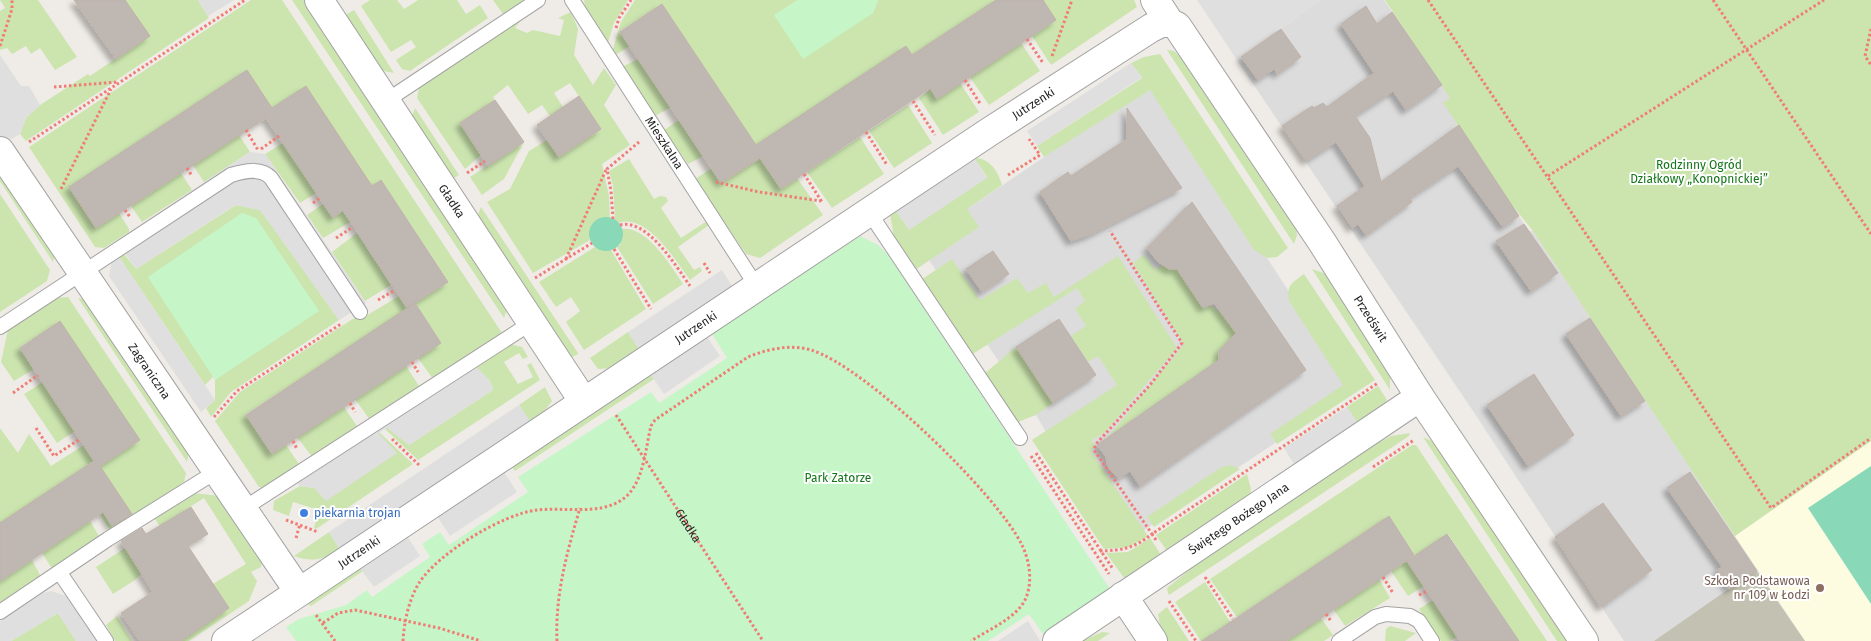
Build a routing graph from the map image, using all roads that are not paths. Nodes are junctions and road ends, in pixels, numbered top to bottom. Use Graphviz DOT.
graph roads {
  1 [pos="319,0"];
  2 [pos="538,0"];
  3 [pos="572,0"];
  4 [pos="1155,0"];
  5 [pos="1170,23"];
  6 [pos="386,101"];
  7 [pos="11,149"];
  8 [pos="869,212"];
  9 [pos="83,272"];
  10 [pos="757,287"];
  11 [pos="360,312"];
  12 [pos="532,323"];
  13 [pos="0,327"];
  14 [pos="1420,397"];
  15 [pos="584,402"];
  16 [pos="1020,438"];
  17 [pos="217,471"];
  18 [pos="243,509"];
  19 [pos="60,573"];
  20 [pos="299,592"];
  21 [pos="1126,594"];
  22 [pos="0,612"];
  23 [pos="106,641"];
  24 [pos="226,641"];
  25 [pos="1057,641"];
  26 [pos="1153,641"];
  27 [pos="1339,641"];
  28 [pos="1432,641"];
  29 [pos="1584,641"];
  1 -- 6 [label="street, Gładka"];
  2 -- 6 [label="lane"];
  3 -- 10 [label="lane, Mieszkalna"];
  4 -- 5 [label="street, Przedświt"];
  5 -- 8 [label="street, Jutrzenki"];
  5 -- 14 [label="street, Przedświt"];
  6 -- 12 [label="street, Gładka"];
  7 -- 9 [label="street, Zagraniczna"];
  8 -- 10 [label="street, Jutrzenki"];
  8 -- 16 [label="lane"];
  9 -- 11 [label="lane"];
  9 -- 13 [label="lane"];
  9 -- 17 [label="street, Zagraniczna"];
  10 -- 15 [label="street, Jutrzenki"];
  12 -- 15 [label="street, Gładka"];
  12 -- 18 [label="lane"];
  14 -- 21 [label="street, Świętego Bożego Jana"];
  14 -- 29 [label="street, Przedświt"];
  15 -- 20 [label="street, Jutrzenki"];
  17 -- 18 [label="street, Zagraniczna"];
  17 -- 19 [label="lane"];
  18 -- 20 [label="street, Zagraniczna"];
  19 -- 22 [label="lane"];
  19 -- 23 [label="lane"];
  20 -- 24 [label="street, Jutrzenki"];
  21 -- 25 [label="street, Świętego Bożego Jana"];
  21 -- 26 [label="street"];
  27 -- 28 [label="lane"];
}
